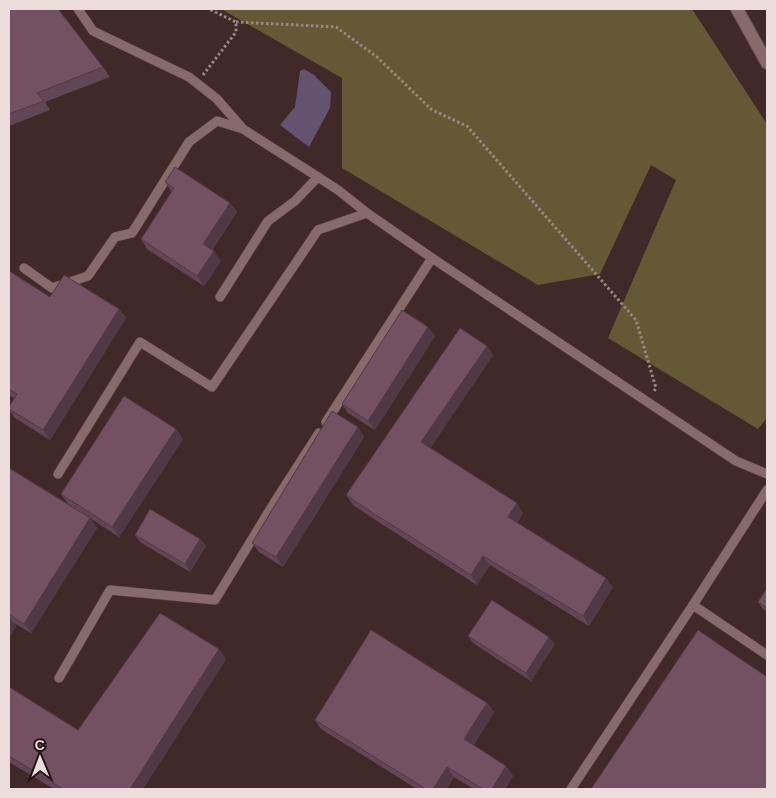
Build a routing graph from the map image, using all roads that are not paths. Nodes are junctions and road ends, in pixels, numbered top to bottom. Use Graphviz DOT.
graph roads {
  1 [pos="78,9"];
  2 [pos="737,9"];
  3 [pos="767,63"];
  4 [pos="243,129"];
  5 [pos="318,177"];
  6 [pos="367,213"];
  7 [pos="432,258"];
  8 [pos="24,268"];
  9 [pos="220,297"];
  10 [pos="58,474"];
  11 [pos="767,474"];
  12 [pos="767,490"];
  13 [pos="693,605"];
  14 [pos="767,655"];
  15 [pos="59,678"];
  16 [pos="571,789"];
  1 -- 4 [label="lane"];
  2 -- 3 [label="street"];
  4 -- 5 [label="lane"];
  4 -- 8 [label="lane"];
  5 -- 6 [label="lane"];
  5 -- 9 [label="lane"];
  6 -- 7 [label="lane"];
  6 -- 10 [label="lane"];
  7 -- 11 [label="lane"];
  7 -- 15 [label="lane"];
  12 -- 13 [label="lane"];
  13 -- 14 [label="lane"];
  13 -- 16 [label="lane"];
}
